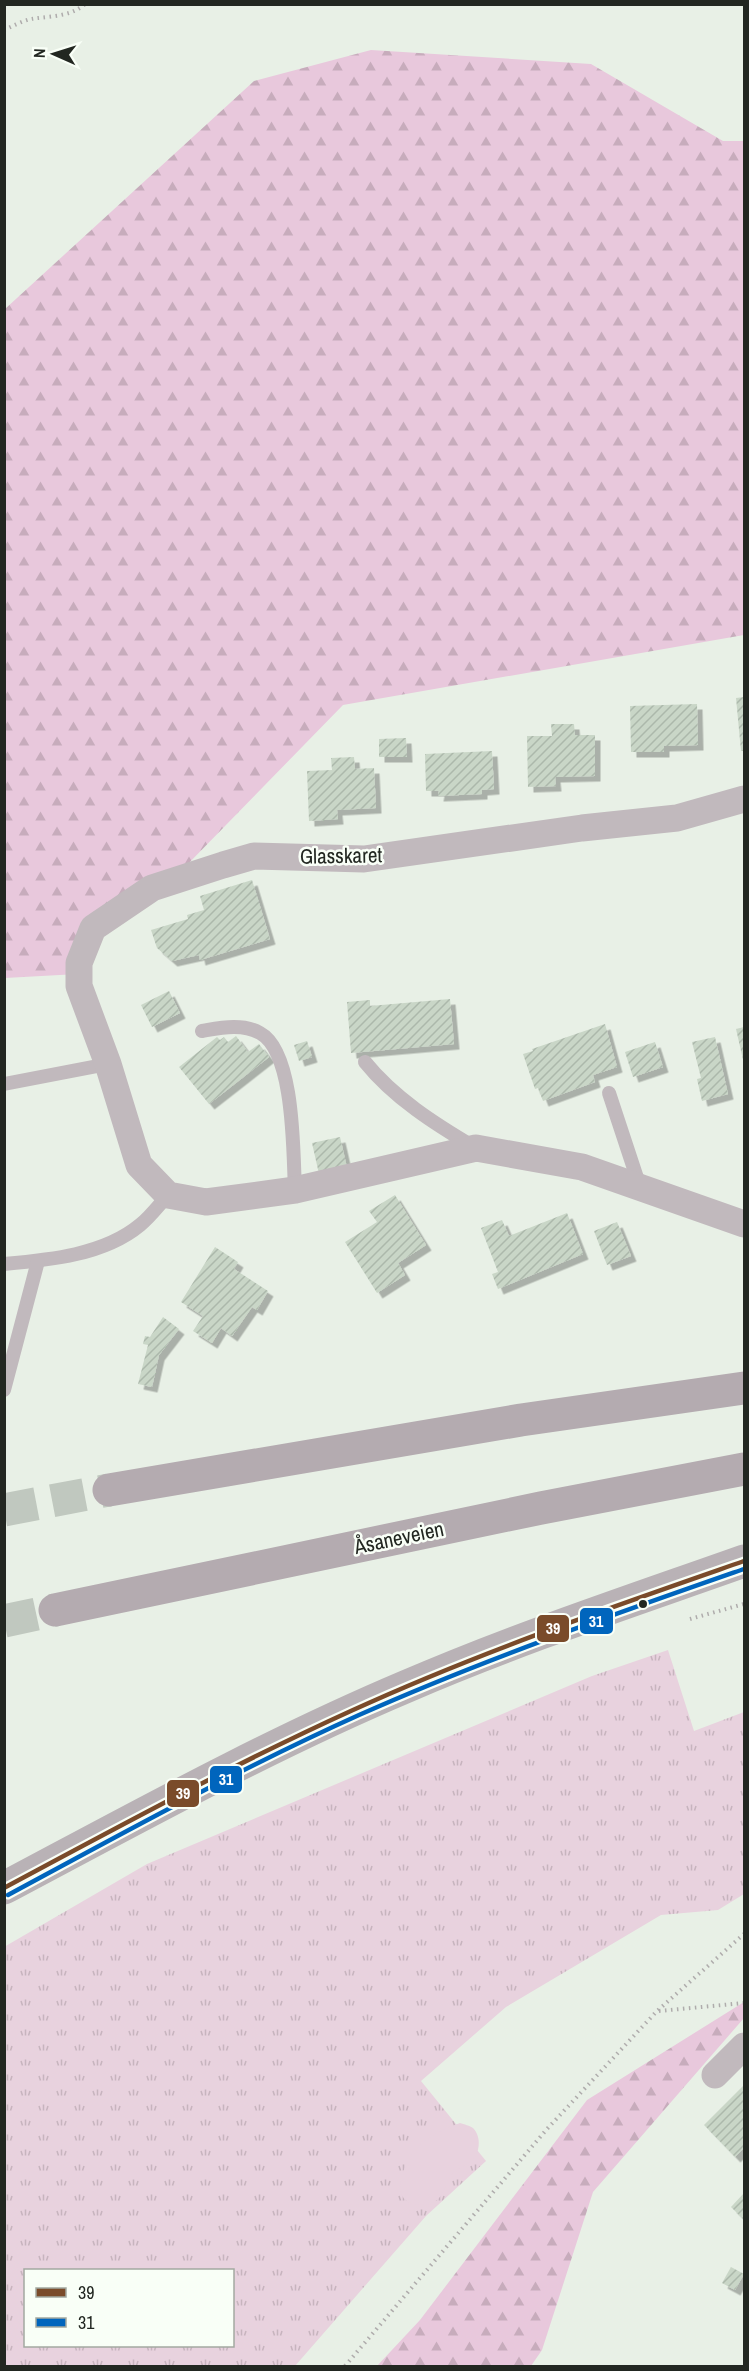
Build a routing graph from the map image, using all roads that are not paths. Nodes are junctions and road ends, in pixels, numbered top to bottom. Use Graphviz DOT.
graph roads {
  1 [pos="744,799"];
  2 [pos="202,1031"];
  3 [pos="365,1062"];
  4 [pos="108,1064"];
  5 [pos="4,1084"];
  6 [pos="609,1093"];
  7 [pos="476,1148"];
  8 [pos="641,1189"];
  9 [pos="295,1190"];
  10 [pos="168,1195"];
  11 [pos="744,1224"];
  12 [pos="38,1261"];
  13 [pos="4,1264"];
  14 [pos="744,1388"];
  15 [pos="4,1390"];
  16 [pos="744,1469"];
  17 [pos="109,1490"];
  18 [pos="744,1561"];
  19 [pos="55,1610"];
  20 [pos="4,1888"];
  21 [pos="744,2046"];
  22 [pos="715,2075"];
  1 -- 4 [label="street, Glasskaret"];
  2 -- 9 [label="lane"];
  3 -- 7 [label="lane"];
  4 -- 5 [label="lane"];
  4 -- 10 [label="street, Glasskaret"];
  6 -- 8 [label="lane"];
  7 -- 8 [label="street"];
  7 -- 9 [label="street"];
  8 -- 11 [label="street"];
  9 -- 10 [label="street"];
  10 -- 12 [label="lane"];
  12 -- 13 [label="lane"];
  12 -- 15 [label="lane"];
  14 -- 17 [label="highway"];
  16 -- 19 [label="highway, Åsaneveien"];
  18 -- 20 [label="main road"];
  21 -- 22 [label="street"];
}
